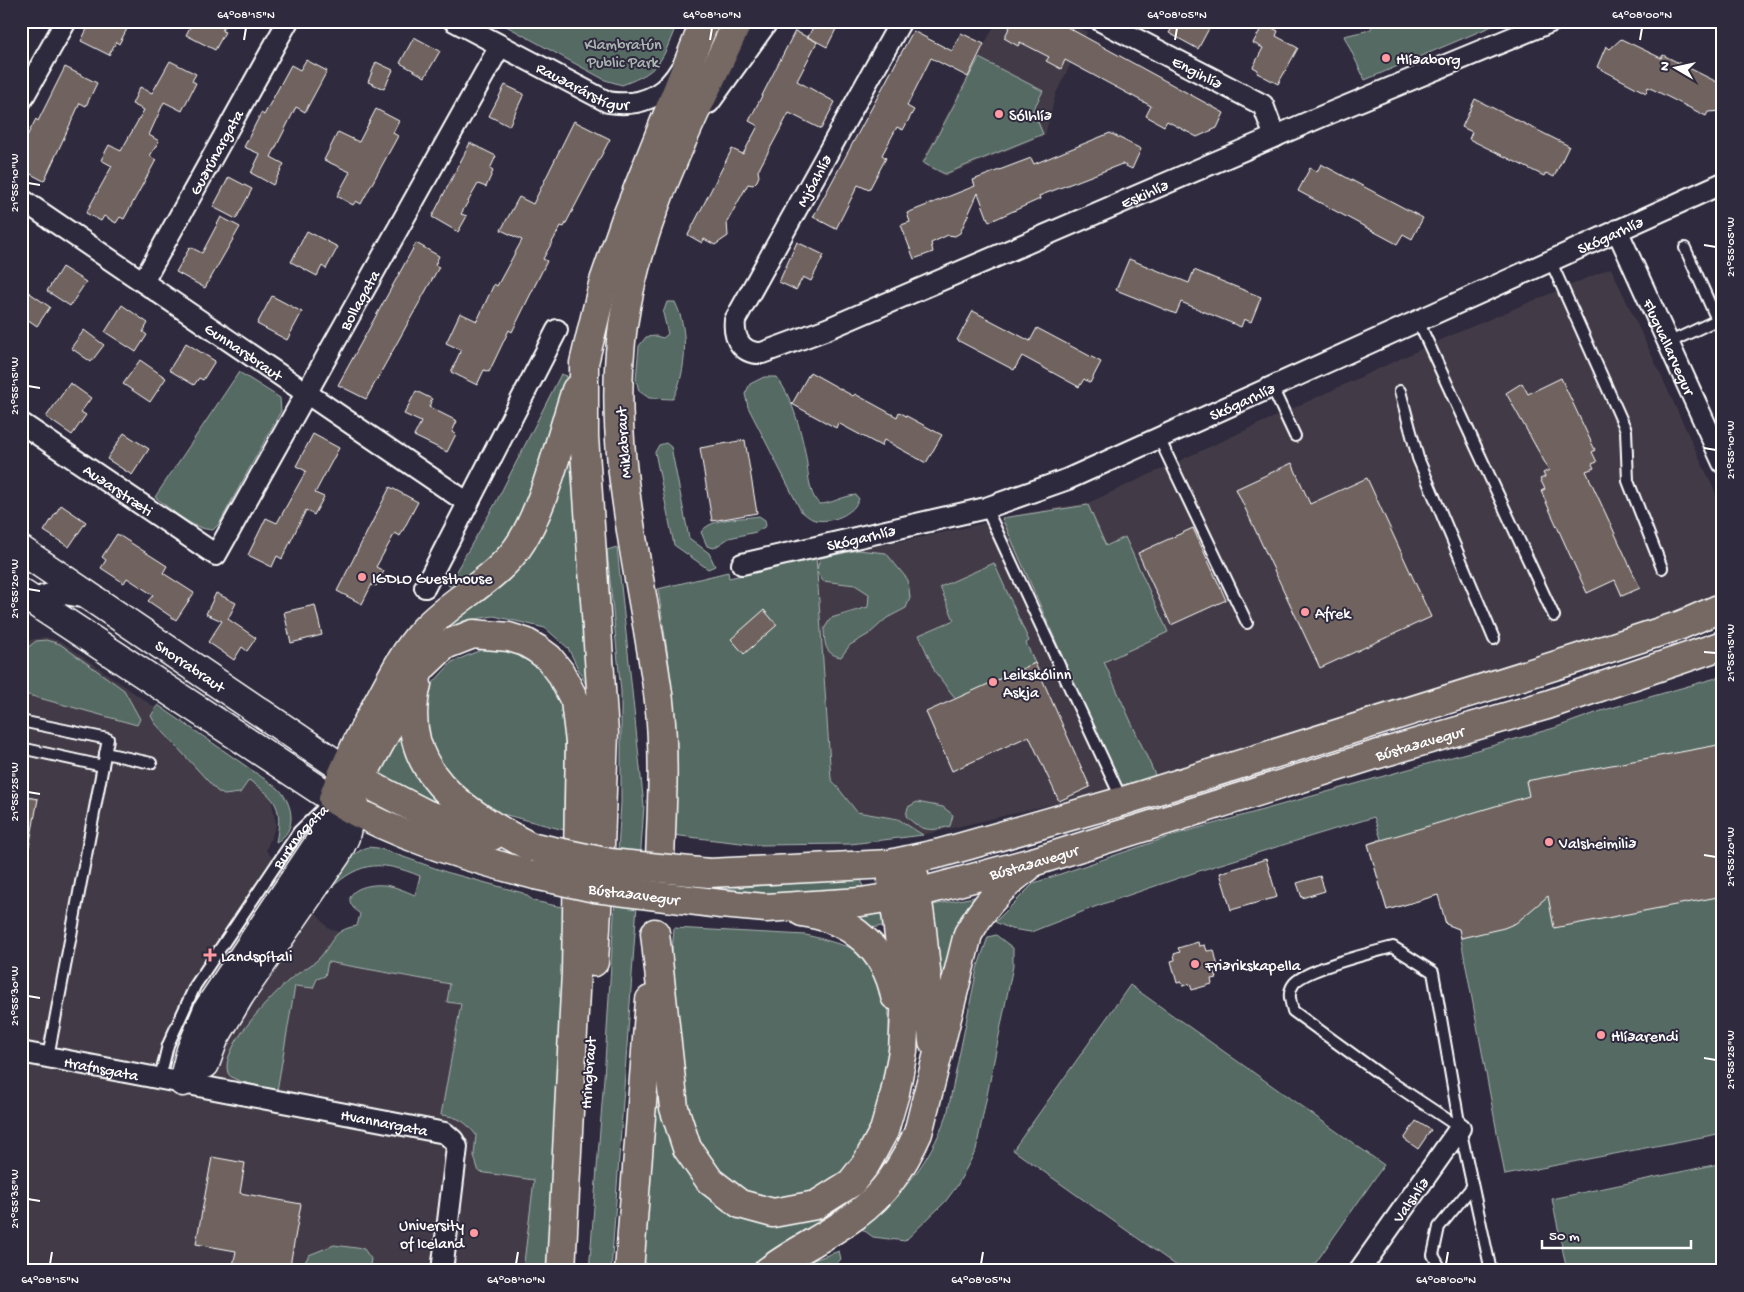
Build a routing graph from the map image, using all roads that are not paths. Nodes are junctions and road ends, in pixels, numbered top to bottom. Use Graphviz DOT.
graph roads {
  1 [pos="66,21"];
  2 [pos="288,21"];
  3 [pos="454,21"];
  4 [pos="738,21"];
  5 [pos="768,21"];
  6 [pos="901,21"];
  7 [pos="1101,21"];
  8 [pos="1553,21"];
  9 [pos="700,33"];
  10 [pos="500,46"];
  11 [pos="21,101"];
  12 [pos="1275,136"];
  13 [pos="683,138"];
  14 [pos="1723,183"];
  15 [pos="21,199"];
  16 [pos="1617,230"];
  17 [pos="1684,248"];
  18 [pos="1551,262"];
  19 [pos="143,282"];
  20 [pos="1717,320"];
  21 [pos="1418,321"];
  22 [pos="557,330"];
  23 [pos="1723,333"];
  24 [pos="738,341"];
  25 [pos="1668,343"];
  26 [pos="584,363"];
  27 [pos="1272,387"];
  28 [pos="1400,391"];
  29 [pos="308,394"];
  30 [pos="21,423"];
  31 [pos="1295,436"];
  32 [pos="1159,438"];
  33 [pos="1723,463"];
  34 [pos="468,503"];
  35 [pos="986,508"];
  36 [pos="21,550"];
  37 [pos="216,555"];
  38 [pos="742,564"];
  39 [pos="1662,568"];
  40 [pos="425,587"];
  41 [pos="98,601"];
  42 [pos="25,604"];
  43 [pos="1723,607"];
  44 [pos="1554,616"];
  45 [pos="1246,623"];
  46 [pos="1494,639"];
  47 [pos="1723,646"];
  48 [pos="421,668"];
  49 [pos="21,721"];
  50 [pos="21,748"];
  51 [pos="105,753"];
  52 [pos="151,763"];
  53 [pos="103,766"];
  54 [pos="352,774"];
  55 [pos="1123,801"];
  56 [pos="342,804"];
  57 [pos="532,846"];
  58 [pos="1036,861"];
  59 [pos="901,862"];
  60 [pos="906,896"];
  61 [pos="766,908"];
  62 [pos="655,932"];
  63 [pos="903,1051"];
  64 [pos="21,1052"];
  65 [pos="48,1057"];
  66 [pos="932,1075"];
  67 [pos="181,1081"];
  68 [pos="1460,1128"];
  69 [pos="1472,1187"];
  70 [pos="1363,1270"];
  71 [pos="442,1271"];
  72 [pos="561,1271"];
  73 [pos="575,1271"];
  74 [pos="629,1271"];
  75 [pos="768,1271"];
  76 [pos="1442,1271"];
  77 [pos="1491,1271"];
  1 -- 11 [label="street"];
  2 -- 19 [label="street, Guðrúnargata"];
  3 -- 10 [label="street, Rauðarárstígur"];
  4 -- 13 [label="main road, Miklabraut"];
  5 -- 13 [label="street"];
  6 -- 24 [label="street, Mjóahlíð"];
  7 -- 12 [label="street, Engihlíð"];
  8 -- 12 [label="street, Eskihlíð"];
  9 -- 10 [label="street, Rauðarárstígur"];
  9 -- 26 [label="main road"];
  10 -- 29 [label="street, Bollagata"];
  12 -- 24 [label="street, Eskihlíð"];
  13 -- 62 [label="main road, Miklabraut"];
  14 -- 16 [label="street, Skógarhlíð"];
  15 -- 19 [label="street, Gunnarsbraut"];
  16 -- 18 [label="street, Skógarhlíð"];
  16 -- 25 [label="street, Flugvallarvegur"];
  17 -- 20 [label="lane"];
  18 -- 21 [label="street, Skógarhlíð"];
  18 -- 39 [label="lane"];
  19 -- 29 [label="street, Gunnarsbraut"];
  20 -- 23 [label="lane"];
  20 -- 25 [label="lane"];
  21 -- 27 [label="street, Skógarhlíð"];
  21 -- 44 [label="lane"];
  22 -- 34 [label="street"];
  25 -- 33 [label="street, Flugvallarvegur"];
  26 -- 54 [label="main road"];
  26 -- 73 [label="main road, Hringbraut"];
  27 -- 31 [label="lane"];
  27 -- 32 [label="street, Skógarhlíð"];
  28 -- 46 [label="lane"];
  29 -- 34 [label="street, Gunnarsbraut"];
  29 -- 37 [label="street, Bollagata"];
  30 -- 37 [label="street, Auðarstræti"];
  32 -- 35 [label="street, Skógarhlíð"];
  32 -- 45 [label="lane"];
  34 -- 40 [label="street"];
  35 -- 38 [label="street, Skógarhlíð"];
  35 -- 55 [label="lane"];
  36 -- 41 [label="main road, Snorrabraut"];
  41 -- 42 [label="street"];
  41 -- 54 [label="main road, Snorrabraut"];
  42 -- 56 [label="main road"];
  43 -- 55 [label="main road, Bústaðavegur"];
  47 -- 58 [label="main road, Bústaðavegur"];
  48 -- 54 [label="main road"];
  48 -- 57 [label="main road"];
  48 -- 72 [label="main road"];
  49 -- 51 [label="lane"];
  50 -- 53 [label="lane"];
  51 -- 52 [label="lane"];
  51 -- 53 [label="lane"];
  53 -- 65 [label="lane"];
  54 -- 56 [label="main road"];
  54 -- 57 [label="main road, Bústaðavegur"];
  55 -- 59 [label="main road, Bústaðavegur"];
  56 -- 61 [label="main road, Bústaðavegur, bridge"];
  56 -- 67 [label="main road, Burknagata"];
  57 -- 59 [label="main road, Bústaðavegur, bridge"];
  58 -- 60 [label="main road, Bústaðavegur"];
  58 -- 66 [label="main road"];
  59 -- 60 [label="main road"];
  60 -- 61 [label="main road, Bústaðavegur"];
  60 -- 63 [label="main road"];
  60 -- 66 [label="main road"];
  61 -- 63 [label="main road"];
  62 -- 63 [label="main road"];
  62 -- 74 [label="main road"];
  64 -- 65 [label="street, Hrafnsgata"];
  65 -- 67 [label="street, Hrafnsgata"];
  66 -- 75 [label="main road"];
  67 -- 71 [label="street, Hvannargata"];
  68 -- 68 [label="lane"];
  68 -- 69 [label="lane"];
  68 -- 70 [label="street, Valshlíð"];
  69 -- 76 [label="lane"];
  69 -- 77 [label="lane"];
}
